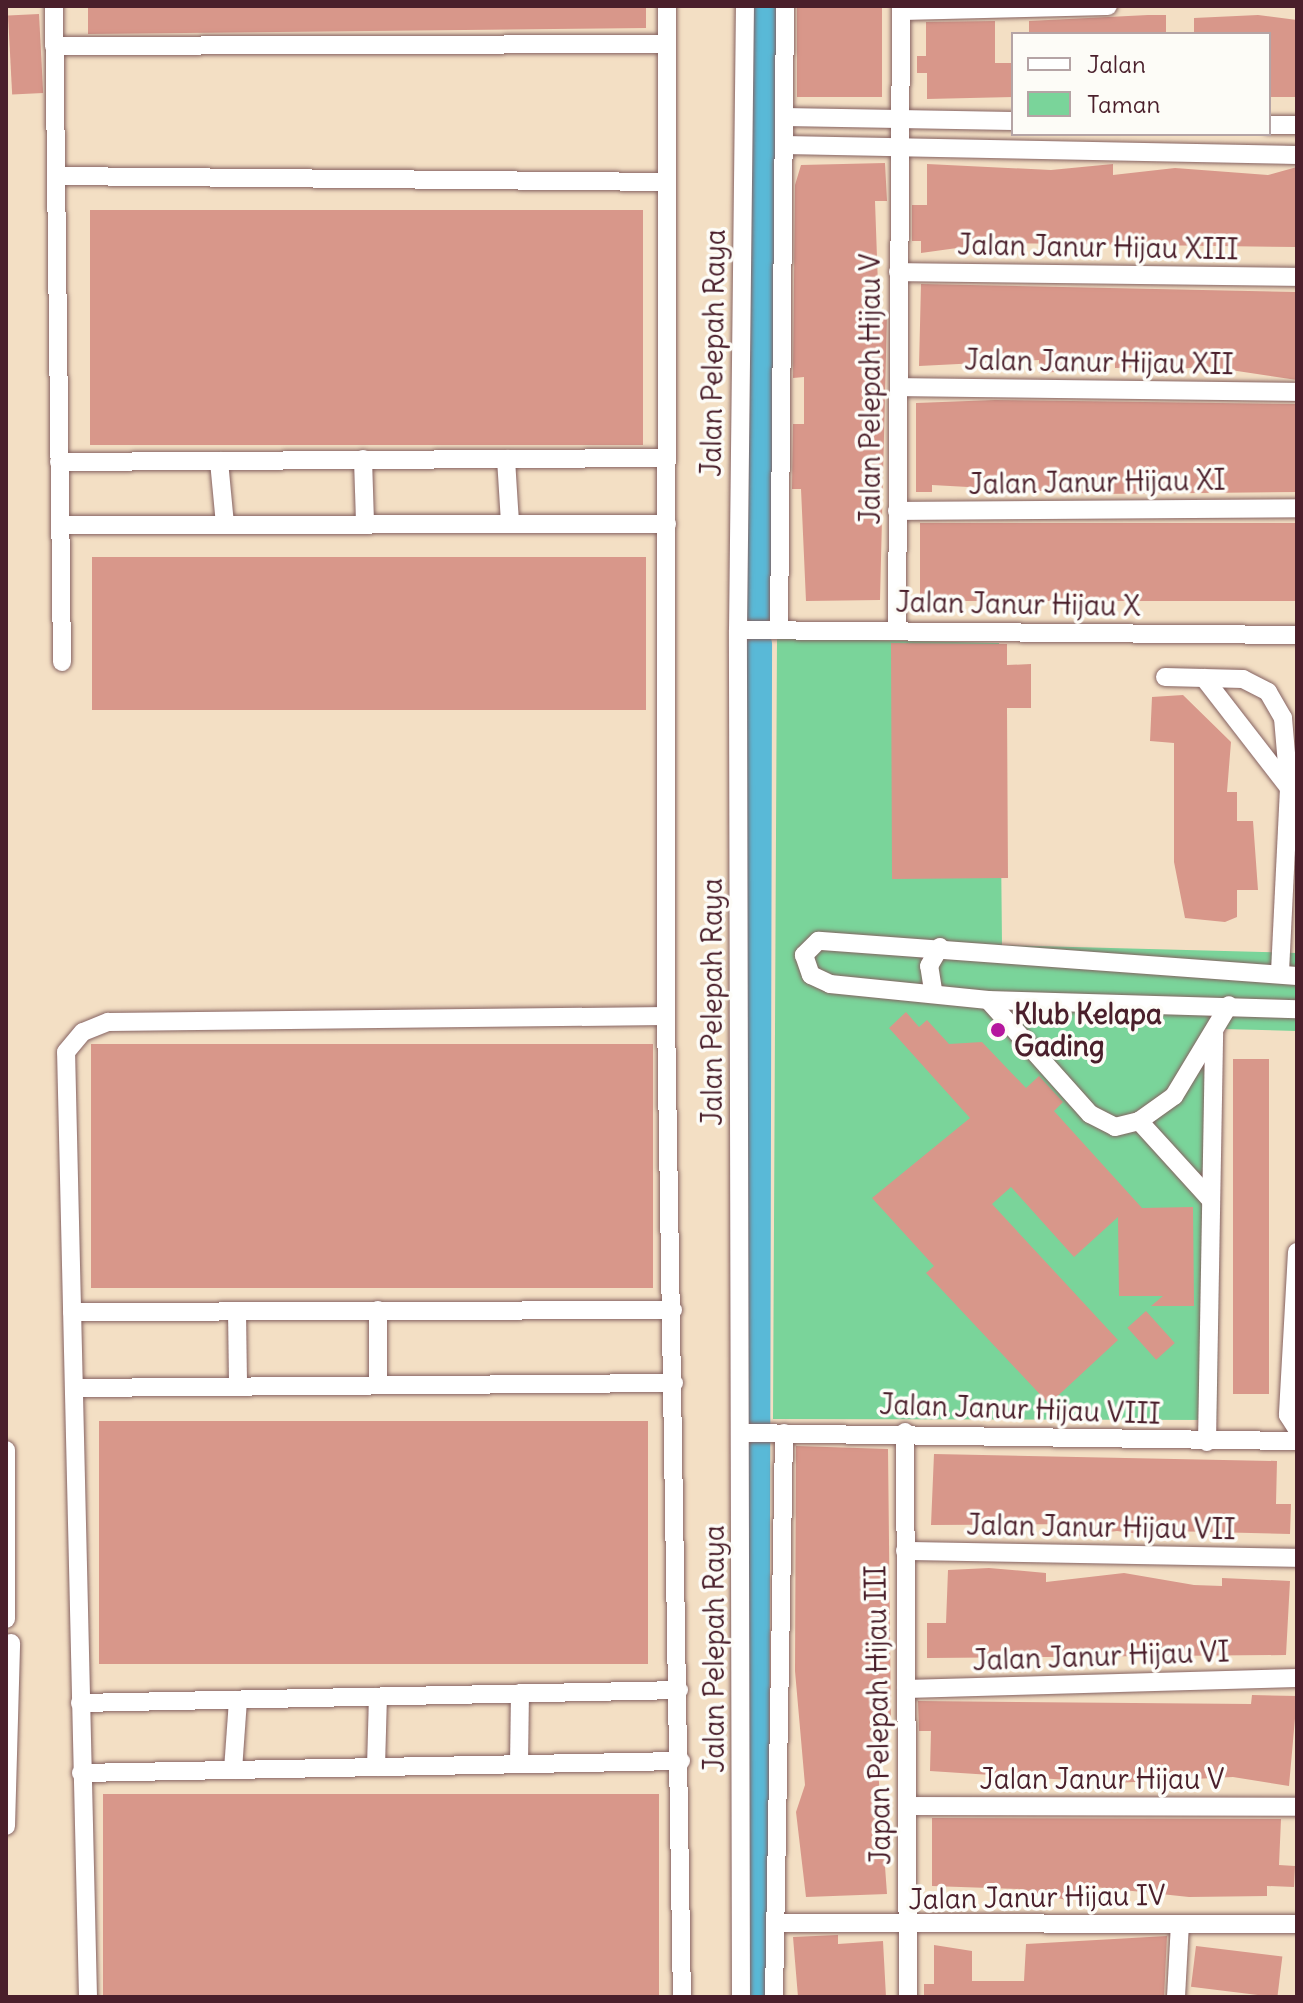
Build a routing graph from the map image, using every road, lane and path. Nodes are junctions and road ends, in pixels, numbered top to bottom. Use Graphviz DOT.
graph roads {
  1 [pos="54,6"];
  2 [pos="667,6"];
  3 [pos="745,6"];
  4 [pos="785,6"];
  5 [pos="1108,6"];
  6 [pos="901,9"];
  7 [pos="667,44"];
  8 [pos="54,46"];
  9 [pos="784,117"];
  10 [pos="900,119"];
  11 [pos="1011,121"];
  12 [pos="1271,125"];
  13 [pos="1297,125"];
  14 [pos="784,145"];
  15 [pos="899,146"];
  16 [pos="1297,155"];
  17 [pos="56,176"];
  18 [pos="667,182"];
  19 [pos="898,272"];
  20 [pos="1297,277"];
  21 [pos="900,387"];
  22 [pos="1297,392"];
  23 [pos="667,458"];
  24 [pos="363,459"];
  25 [pos="506,459"];
  26 [pos="219,461"];
  27 [pos="59,462"];
  28 [pos="1297,508"];
  29 [pos="897,511"];
  30 [pos="365,521"];
  31 [pos="510,523"];
  32 [pos="667,524"];
  33 [pos="60,525"];
  34 [pos="225,525"];
  35 [pos="738,630"];
  36 [pos="771,630"];
  37 [pos="897,631"];
  38 [pos="1297,635"];
  39 [pos="62,662"];
  40 [pos="1165,677"];
  41 [pos="1204,678"];
  42 [pos="1289,788"];
  43 [pos="940,947"];
  44 [pos="1288,975"];
  45 [pos="933,990"];
  46 [pos="988,1000"];
  47 [pos="1229,1005"];
  48 [pos="1297,1009"];
  49 [pos="666,1016"];
  50 [pos="1214,1033"];
  51 [pos="1139,1121"];
  52 [pos="1210,1199"];
  53 [pos="1297,1252"];
  54 [pos="378,1310"];
  55 [pos="673,1310"];
  56 [pos="237,1311"];
  57 [pos="72,1312"];
  58 [pos="674,1383"];
  59 [pos="378,1385"];
  60 [pos="238,1387"];
  61 [pos="74,1388"];
  62 [pos="1294,1426"];
  63 [pos="905,1432"];
  64 [pos="744,1433"];
  65 [pos="778,1434"];
  66 [pos="1297,1441"];
  67 [pos="1207,1442"];
  68 [pos="6,1450"];
  69 [pos="905,1551"];
  70 [pos="1297,1558"];
  71 [pos="6,1619"];
  72 [pos="11,1643"];
  73 [pos="1297,1678"];
  74 [pos="906,1689"];
  75 [pos="679,1690"];
  76 [pos="520,1693"];
  77 [pos="378,1697"];
  78 [pos="238,1700"];
  79 [pos="80,1703"];
  80 [pos="9,1720"];
  81 [pos="681,1761"];
  82 [pos="519,1764"];
  83 [pos="376,1767"];
  84 [pos="233,1770"];
  85 [pos="81,1773"];
  86 [pos="908,1806"];
  87 [pos="1297,1807"];
  88 [pos="6,1826"];
  89 [pos="777,1923"];
  90 [pos="1180,1924"];
  91 [pos="1297,1924"];
  92 [pos="908,1927"];
  93 [pos="88,1997"];
  94 [pos="682,1997"];
  95 [pos="741,1997"];
  96 [pos="774,1997"];
  97 [pos="908,1997"];
  98 [pos="1176,1997"];
  1 -- 8 [label="street"];
  2 -- 7 [label="street"];
  3 -- 35 [label="street, Jalan Pelepah Raya"];
  4 -- 9 [label="street"];
  5 -- 6 [label="street"];
  6 -- 10 [label="street, Jalan Pelepah Hijau V"];
  7 -- 8 [label="street"];
  7 -- 18 [label="street"];
  8 -- 17 [label="street"];
  9 -- 10 [label="street"];
  9 -- 14 [label="street"];
  10 -- 11 [label="street"];
  10 -- 15 [label="street, Jalan Pelepah Hijau V"];
  12 -- 13 [label="street"];
  14 -- 15 [label="street"];
  14 -- 36 [label="street"];
  15 -- 16 [label="street"];
  15 -- 19 [label="street, Jalan Pelepah Hijau V"];
  17 -- 18 [label="street"];
  17 -- 27 [label="street"];
  18 -- 23 [label="street"];
  19 -- 20 [label="street, Jalan Janur Hijau XIII"];
  19 -- 21 [label="street, Jalan Pelepah Hijau V"];
  21 -- 22 [label="street, Jalan Janur Hijau XII"];
  21 -- 29 [label="street, Jalan Pelepah Hijau V"];
  23 -- 25 [label="street"];
  23 -- 32 [label="street"];
  24 -- 25 [label="street"];
  24 -- 26 [label="street"];
  24 -- 30 [label="street"];
  25 -- 31 [label="street"];
  26 -- 27 [label="street"];
  26 -- 34 [label="street"];
  27 -- 33 [label="street"];
  28 -- 29 [label="street, Jalan Janur Hijau XI"];
  29 -- 37 [label="street, Jalan Pelepah Hijau V"];
  30 -- 31 [label="street"];
  30 -- 34 [label="street"];
  31 -- 32 [label="street"];
  32 -- 49 [label="street"];
  33 -- 34 [label="street"];
  33 -- 39 [label="street"];
  35 -- 36 [label="street, Jalan Janur Hijau X"];
  35 -- 64 [label="street, Jalan Pelepah Raya"];
  36 -- 37 [label="street, Jalan Janur Hijau X"];
  37 -- 38 [label="street, Jalan Janur Hijau X"];
  40 -- 41 [label="street"];
  41 -- 42 [label="street"];
  41 -- 42 [label="street"];
  42 -- 44 [label="street"];
  43 -- 44 [label="street"];
  43 -- 45 [label="street"];
  43 -- 45 [label="street"];
  45 -- 46 [label="street"];
  46 -- 47 [label="street"];
  46 -- 51 [label="street"];
  47 -- 48 [label="street"];
  47 -- 50 [label="street"];
  49 -- 55 [label="street"];
  49 -- 57 [label="street"];
  50 -- 51 [label="street"];
  50 -- 52 [label="street"];
  51 -- 52 [label="street"];
  52 -- 67 [label="street"];
  53 -- 62 [label="street"];
  54 -- 55 [label="street"];
  54 -- 56 [label="street"];
  54 -- 59 [label="street"];
  55 -- 58 [label="street"];
  56 -- 57 [label="street"];
  56 -- 60 [label="street"];
  57 -- 61 [label="street"];
  58 -- 59 [label="street"];
  58 -- 75 [label="street"];
  59 -- 60 [label="street"];
  60 -- 61 [label="street"];
  61 -- 79 [label="street"];
  63 -- 65 [label="street, Jalan Janur Hijau VIII"];
  63 -- 67 [label="street, Jalan Janur Hijau VIII"];
  63 -- 69 [label="street, Japan Pelepah Hijau III"];
  64 -- 65 [label="street, Jalan Janur Hijau VIII"];
  64 -- 95 [label="street, Jalan Pelepah Raya"];
  65 -- 89 [label="street"];
  66 -- 67 [label="street, Jalan Janur Hijau VIII"];
  68 -- 71 [label="street"];
  69 -- 70 [label="street, Jalan Janur Hijau VII"];
  69 -- 74 [label="street, Japan Pelepah Hijau III"];
  72 -- 80 [label="street"];
  73 -- 74 [label="street, Jalan Janur Hijau VI"];
  74 -- 86 [label="street, Japan Pelepah Hijau III"];
  75 -- 76 [label="street"];
  75 -- 81 [label="street"];
  76 -- 77 [label="street"];
  76 -- 82 [label="street"];
  77 -- 78 [label="street"];
  77 -- 83 [label="street"];
  78 -- 79 [label="street"];
  78 -- 84 [label="street"];
  79 -- 85 [label="street"];
  80 -- 88 [label="street"];
  81 -- 82 [label="street"];
  81 -- 94 [label="street"];
  82 -- 83 [label="street"];
  83 -- 84 [label="street"];
  84 -- 85 [label="street"];
  85 -- 93 [label="street"];
  86 -- 87 [label="street, Jalan Janur Hijau V"];
  86 -- 92 [label="street, Japan Pelepah Hijau III"];
  89 -- 92 [label="street, Jalan Janur Hijau IV"];
  89 -- 96 [label="street"];
  90 -- 91 [label="street, Jalan Janur Hijau IV"];
  90 -- 92 [label="street, Jalan Janur Hijau IV"];
  90 -- 98 [label="street"];
  92 -- 97 [label="street, Japan Pelepah Hijau III"];
}
